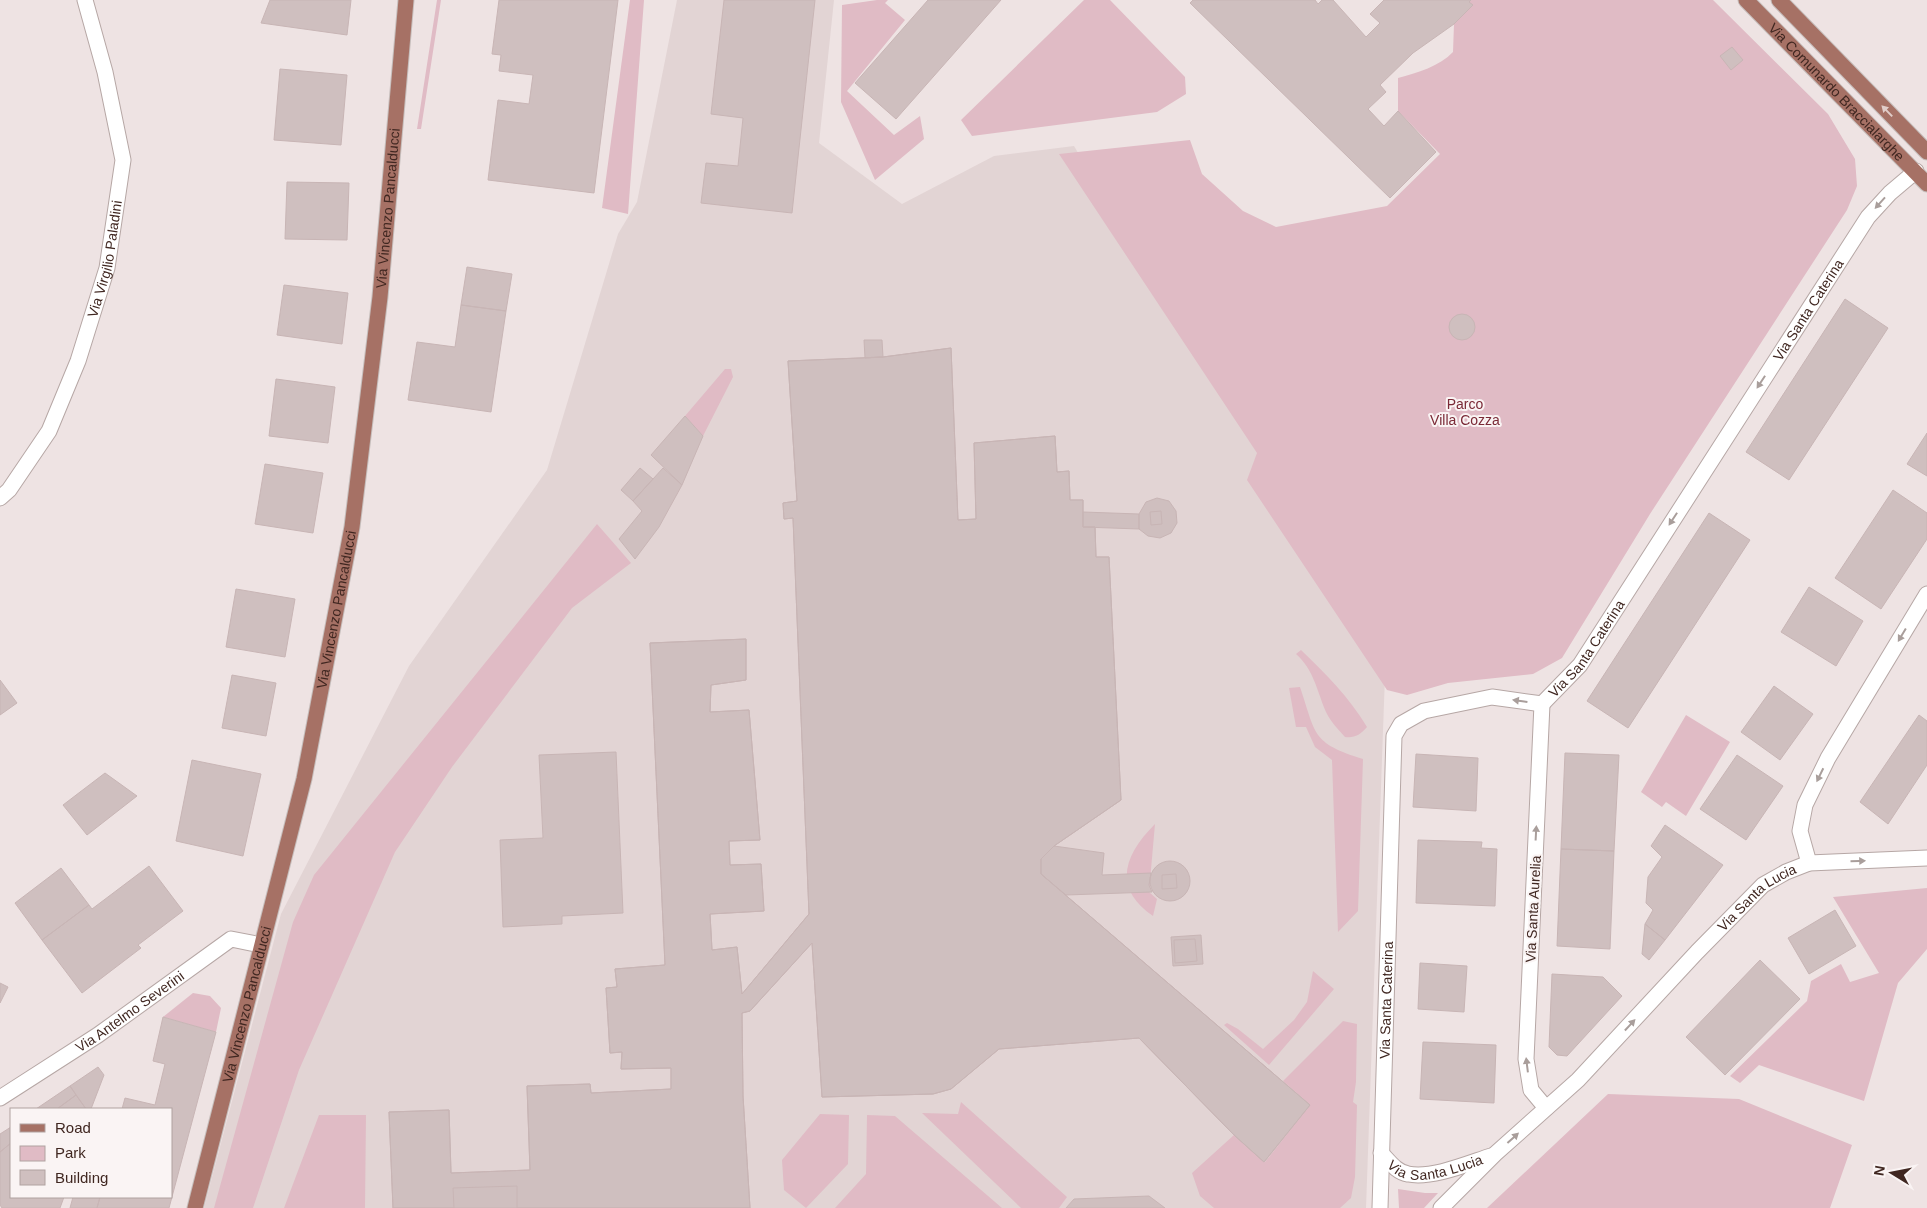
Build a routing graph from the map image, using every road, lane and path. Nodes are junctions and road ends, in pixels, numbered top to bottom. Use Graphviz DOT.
graph roads {
  1 [pos="85,0"];
  2 [pos="406,0"];
  3 [pos="1746,0"];
  4 [pos="1780,0"];
  5 [pos="1924,149"];
  6 [pos="1921,169"];
  7 [pos="1927,184"];
  8 [pos="0,498"];
  9 [pos="1927,594"];
  10 [pos="1542,704"];
  11 [pos="1927,858"];
  12 [pos="1809,863"];
  13 [pos="261,945"];
  14 [pos="0,1098"];
  15 [pos="1546,1108"];
  16 [pos="1381,1153"];
  17 [pos="1496,1154"];
  18 [pos="195,1208"];
  19 [pos="1380,1208"];
  20 [pos="1441,1208"];
  1 -- 8 [label="street, Via Virgilio Paladini"];
  2 -- 13 [label="main road, Via Vincenzo Pancalducci"];
  3 -- 6 [label="main road, Via Comunardo Braccialarghe"];
  5 -- 4 [label="main road, Via Comunardo Braccialarghe, one-way"];
  6 -- 7 [label="main road, Via Comunardo Braccialarghe"];
  6 -- 10 [label="street, Via Santa Caterina, one-way"];
  9 -- 12 [label="street, Via Santa Lucia, one-way"];
  15 -- 10 [label="street, Via Santa Aurelia, one-way"];
  10 -- 16 [label="street, Via Santa Caterina, one-way"];
  12 -- 11 [label="street, one-way"];
  15 -- 12 [label="street, Via Santa Lucia, one-way"];
  13 -- 14 [label="street, Via Antelmo Severini"];
  13 -- 18 [label="main road, Via Vincenzo Pancalducci"];
  17 -- 15 [label="street, Via Santa Lucia, one-way"];
  16 -- 17 [label="street, Via Santa Lucia"];
  16 -- 19 [label="street, Via Santa Caterina"];
  17 -- 20 [label="street, Via Santa Lucia"];
}
